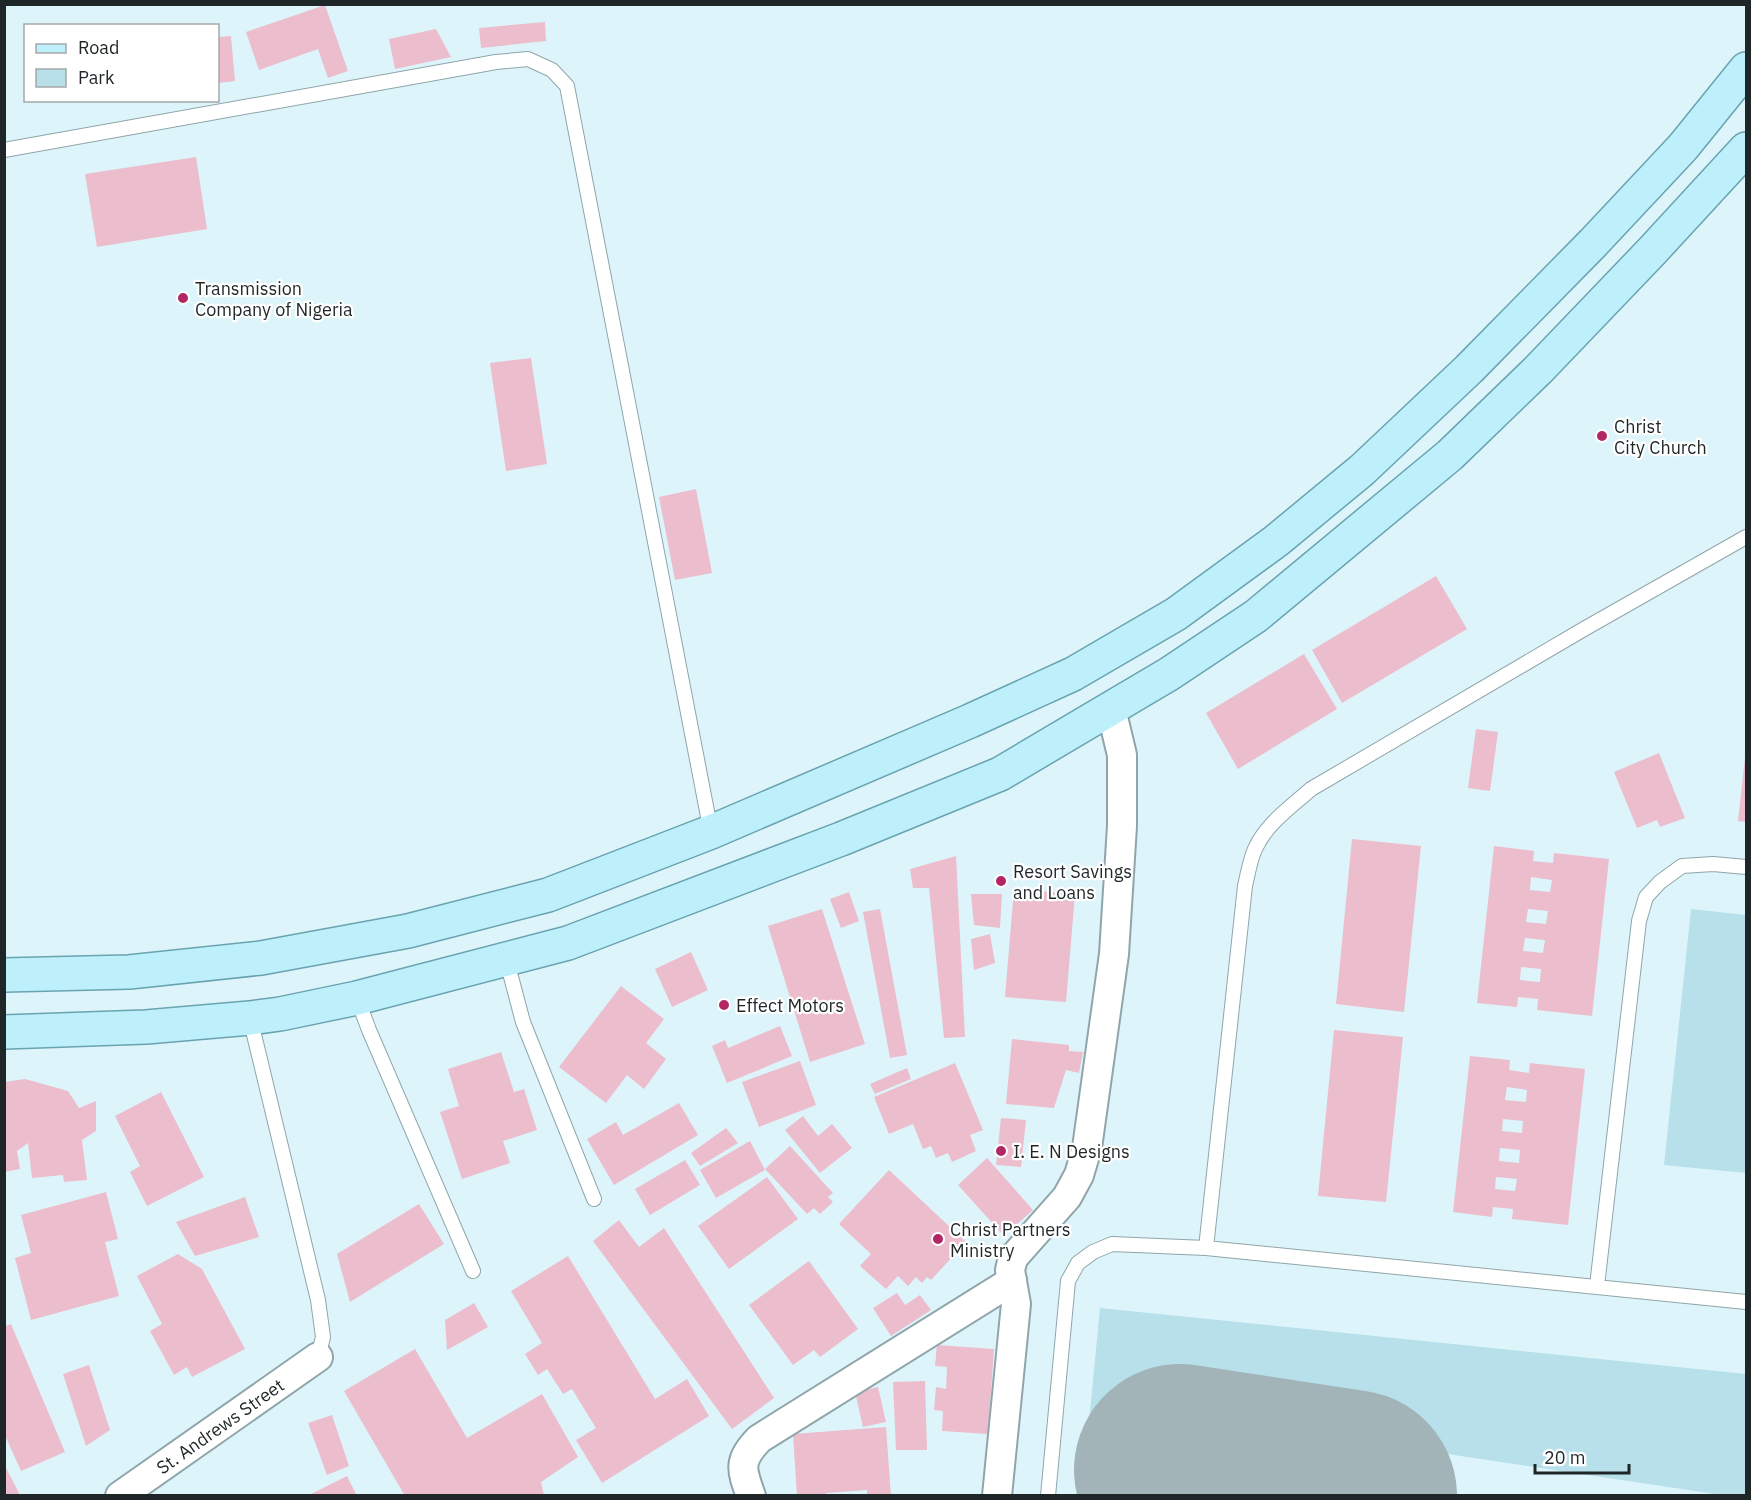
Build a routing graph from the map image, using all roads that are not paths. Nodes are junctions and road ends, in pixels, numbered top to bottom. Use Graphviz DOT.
graph roads {
  1 [pos="1746,69"];
  2 [pos="1746,149"];
  3 [pos="4,150"];
  4 [pos="1746,537"];
  5 [pos="1111,710"];
  6 [pos="711,832"];
  7 [pos="1746,867"];
  8 [pos="506,958"];
  9 [pos="4,975"];
  10 [pos="357,998"];
  11 [pos="250,1018"];
  12 [pos="4,1032"];
  13 [pos="594,1199"];
  14 [pos="1206,1248"];
  15 [pos="473,1271"];
  16 [pos="1012,1281"];
  17 [pos="1597,1286"];
  18 [pos="1746,1302"];
  19 [pos="318,1357"];
  20 [pos="120,1496"];
  21 [pos="751,1496"];
  22 [pos="997,1496"];
  23 [pos="1048,1496"];
  1 -- 6 [label="main road"];
  2 -- 5 [label="main road"];
  3 -- 6 [label="lane"];
  4 -- 14 [label="lane"];
  5 -- 8 [label="main road"];
  5 -- 16 [label="street"];
  6 -- 9 [label="main road"];
  7 -- 17 [label="lane"];
  8 -- 10 [label="main road"];
  8 -- 13 [label="lane"];
  10 -- 11 [label="main road"];
  10 -- 15 [label="lane"];
  11 -- 12 [label="main road"];
  11 -- 19 [label="lane"];
  14 -- 17 [label="lane"];
  14 -- 23 [label="lane"];
  16 -- 21 [label="street"];
  16 -- 22 [label="street"];
  17 -- 18 [label="lane"];
  19 -- 20 [label="street, St. Andrews Street"];
}
